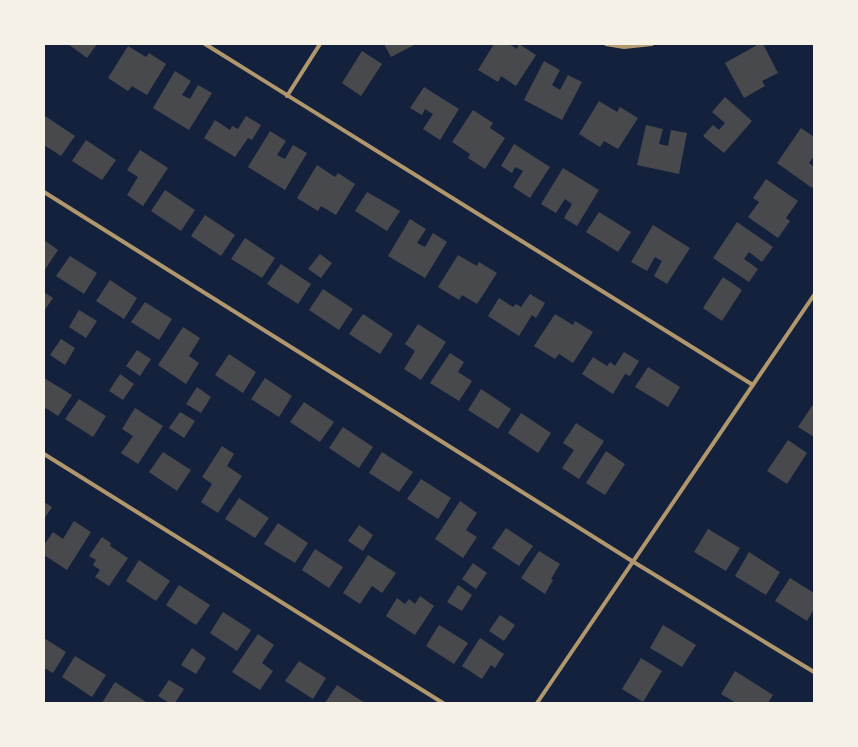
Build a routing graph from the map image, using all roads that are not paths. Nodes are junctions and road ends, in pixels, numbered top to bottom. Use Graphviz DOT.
graph roads {
  1 [pos="205,44"];
  2 [pos="320,44"];
  3 [pos="606,44"];
  4 [pos="652,44"];
  5 [pos="287,96"];
  6 [pos="44,192"];
  7 [pos="814,295"];
  8 [pos="754,385"];
  9 [pos="44,454"];
  10 [pos="632,561"];
  11 [pos="814,672"];
  12 [pos="444,703"];
  13 [pos="536,703"];
  1 -- 5 [label="street"];
  2 -- 5 [label="street"];
  3 -- 4 [label="street"];
  5 -- 8 [label="street"];
  6 -- 10 [label="street"];
  7 -- 8 [label="street"];
  8 -- 10 [label="street"];
  9 -- 12 [label="street"];
  10 -- 11 [label="street"];
  10 -- 13 [label="street"];
}
